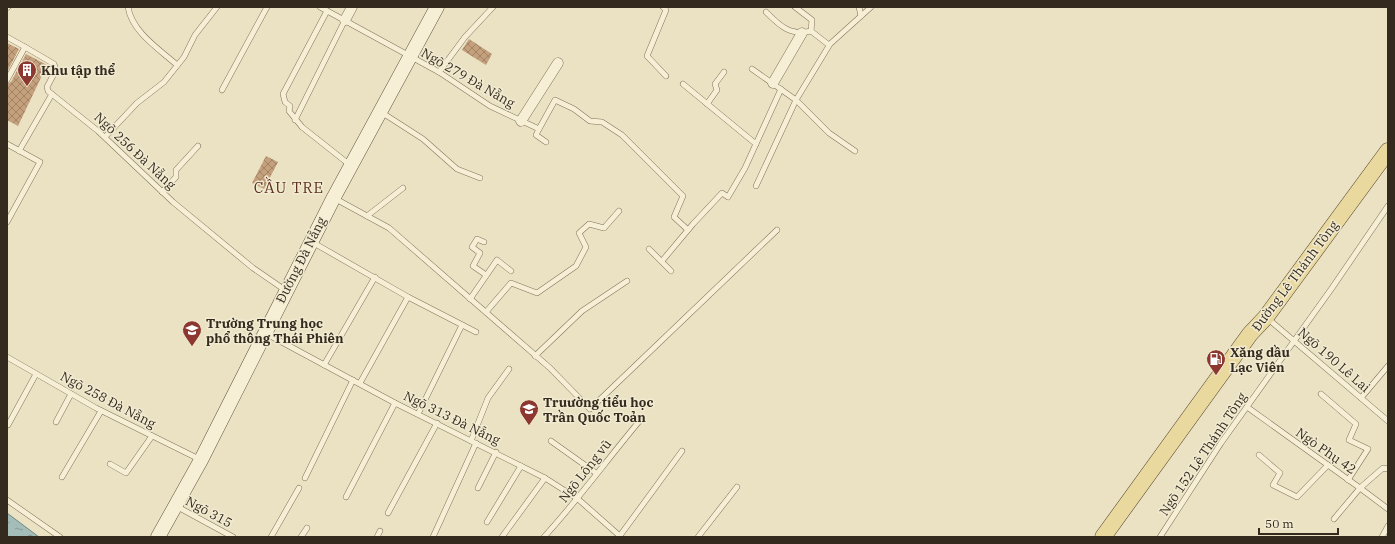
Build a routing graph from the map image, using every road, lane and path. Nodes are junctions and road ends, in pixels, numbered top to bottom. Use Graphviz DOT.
graph roads {
  1 [pos="128,7"];
  2 [pos="217,7"];
  3 [pos="268,7"];
  4 [pos="320,7"];
  5 [pos="352,7"];
  6 [pos="437,7"];
  7 [pos="493,7"];
  8 [pos="663,7"];
  9 [pos="795,7"];
  10 [pos="859,7"];
  11 [pos="871,7"];
  12 [pos="327,11"];
  13 [pos="766,12"];
  14 [pos="861,16"];
  15 [pos="345,20"];
  16 [pos="806,32"];
  17 [pos="7,37"];
  18 [pos="829,45"];
  19 [pos="25,47"];
  20 [pos="410,57"];
  21 [pos="558,63"];
  22 [pos="177,65"];
  23 [pos="752,69"];
  24 [pos="439,72"];
  25 [pos="724,72"];
  26 [pos="666,76"];
  27 [pos="7,80"];
  28 [pos="683,84"];
  29 [pos="777,86"];
  30 [pos="222,90"];
  31 [pos="52,94"];
  32 [pos="796,100"];
  33 [pos="707,104"];
  34 [pos="380,112"];
  35 [pos="296,120"];
  36 [pos="521,120"];
  37 [pos="539,129"];
  38 [pos="105,137"];
  39 [pos="546,142"];
  40 [pos="7,144"];
  41 [pos="756,144"];
  42 [pos="198,146"];
  43 [pos="19,151"];
  44 [pos="855,151"];
  45 [pos="1388,151"];
  46 [pos="351,165"];
  47 [pos="480,178"];
  48 [pos="756,186"];
  49 [pos="403,188"];
  50 [pos="162,192"];
  51 [pos="334,197"];
  52 [pos="1388,206"];
  53 [pos="619,211"];
  54 [pos="367,216"];
  55 [pos="7,222"];
  56 [pos="688,230"];
  57 [pos="777,230"];
  58 [pos="311,242"];
  59 [pos="484,242"];
  60 [pos="649,249"];
  61 [pos="662,261"];
  62 [pos="511,271"];
  63 [pos="672,271"];
  64 [pos="486,275"];
  65 [pos="375,277"];
  66 [pos="627,281"];
  67 [pos="286,290"];
  68 [pos="408,296"];
  69 [pos="470,299"];
  70 [pos="486,312"];
  71 [pos="1266,317"];
  72 [pos="462,325"];
  73 [pos="265,332"];
  74 [pos="476,332"];
  75 [pos="1295,340"];
  76 [pos="535,356"];
  77 [pos="7,357"];
  78 [pos="324,365"];
  79 [pos="1388,366"];
  80 [pos="509,368"];
  81 [pos="36,374"];
  82 [pos="353,380"];
  83 [pos="360,383"];
  84 [pos="71,394"];
  85 [pos="1321,394"];
  86 [pos="1361,398"];
  87 [pos="395,402"];
  88 [pos="1247,407"];
  89 [pos="101,411"];
  90 [pos="418,414"];
  91 [pos="642,418"];
  92 [pos="1388,421"];
  93 [pos="56,422"];
  94 [pos="437,424"];
  95 [pos="8,425"];
  96 [pos="152,436"];
  97 [pos="551,441"];
  98 [pos="473,442"];
  99 [pos="682,451"];
  100 [pos="496,452"];
  101 [pos="1259,455"];
  102 [pos="201,460"];
  103 [pos="110,464"];
  104 [pos="1328,465"];
  105 [pos="521,466"];
  106 [pos="1388,469"];
  107 [pos="596,473"];
  108 [pos="62,477"];
  109 [pos="305,478"];
  110 [pos="545,478"];
  111 [pos="1348,480"];
  112 [pos="736,487"];
  113 [pos="298,488"];
  114 [pos="478,488"];
  115 [pos="1360,488"];
  116 [pos="346,497"];
  117 [pos="578,499"];
  118 [pos="7,500"];
  119 [pos="175,506"];
  120 [pos="1388,509"];
  121 [pos="388,513"];
  122 [pos="1334,519"];
  123 [pos="487,522"];
  124 [pos="1388,526"];
  125 [pos="307,528"];
  126 [pos="380,531"];
  127 [pos="60,537"];
  128 [pos="158,537"];
  129 [pos="233,537"];
  130 [pos="271,537"];
  131 [pos="302,537"];
  132 [pos="377,537"];
  133 [pos="432,537"];
  134 [pos="502,537"];
  135 [pos="544,537"];
  136 [pos="620,537"];
  137 [pos="698,537"];
  138 [pos="1103,537"];
  139 [pos="1160,537"];
  140 [pos="1382,537"];
  1 -- 22 [label="lane"];
  2 -- 22 [label="lane"];
  3 -- 30 [label="lane"];
  4 -- 12 [label="lane, Ngõ 279 Đà Nẵng"];
  5 -- 15 [label="street"];
  6 -- 20 [label="main road, Đường Đà Nẵng"];
  7 -- 24 [label="lane"];
  8 -- 26 [label="lane"];
  9 -- 16 [label="lane"];
  10 -- 14 [label="lane"];
  11 -- 14 [label="lane"];
  12 -- 15 [label="lane, Ngõ 279 Đà Nẵng"];
  12 -- 35 [label="lane"];
  13 -- 16 [label="lane"];
  14 -- 18 [label="lane"];
  15 -- 20 [label="lane, Ngõ 279 Đà Nẵng"];
  15 -- 35 [label="lane"];
  16 -- 18 [label="lane"];
  16 -- 29 [label="street"];
  17 -- 19 [label="lane"];
  18 -- 32 [label="lane"];
  19 -- 27 [label="lane"];
  19 -- 31 [label="lane"];
  20 -- 24 [label="lane, Ngõ 279 Đà Nẵng"];
  20 -- 34 [label="main road, Đường Đà Nẵng"];
  21 -- 36 [label="street"];
  22 -- 38 [label="lane"];
  23 -- 29 [label="lane"];
  24 -- 36 [label="lane, Ngõ 279 Đà Nẵng"];
  25 -- 33 [label="lane"];
  28 -- 33 [label="lane"];
  29 -- 32 [label="lane"];
  29 -- 41 [label="lane"];
  31 -- 38 [label="lane, Ngõ 256 Đà Nẵng"];
  31 -- 43 [label="lane"];
  32 -- 44 [label="lane"];
  32 -- 48 [label="lane"];
  33 -- 41 [label="lane"];
  34 -- 46 [label="main road, Đường Đà Nẵng"];
  34 -- 47 [label="lane"];
  35 -- 46 [label="lane"];
  36 -- 37 [label="lane, Ngõ 279 Đà Nẵng"];
  37 -- 39 [label="lane"];
  37 -- 56 [label="lane"];
  38 -- 50 [label="lane, Ngõ 256 Đà Nẵng"];
  40 -- 43 [label="lane"];
  41 -- 56 [label="lane"];
  42 -- 50 [label="lane"];
  43 -- 55 [label="lane"];
  45 -- 71 [label="main road, Đường Lê Thánh Tông"];
  46 -- 51 [label="main road, Đường Đà Nẵng"];
  49 -- 54 [label="lane"];
  50 -- 67 [label="lane, Ngõ 256 Đà Nẵng"];
  51 -- 54 [label="lane"];
  51 -- 58 [label="main road, Đường Đà Nẵng"];
  52 -- 75 [label="lane, Ngõ 152 Lê Thánh Tông"];
  53 -- 70 [label="lane"];
  54 -- 69 [label="lane"];
  56 -- 61 [label="lane"];
  57 -- 76 [label="lane"];
  58 -- 65 [label="lane"];
  58 -- 67 [label="main road, Đường Đà Nẵng"];
  59 -- 64 [label="lane"];
  60 -- 61 [label="lane"];
  61 -- 63 [label="lane"];
  62 -- 64 [label="lane"];
  64 -- 69 [label="lane"];
  65 -- 68 [label="lane"];
  65 -- 78 [label="lane"];
  66 -- 76 [label="lane"];
  67 -- 73 [label="main road, Đường Đà Nẵng"];
  68 -- 72 [label="lane"];
  68 -- 83 [label="lane"];
  69 -- 70 [label="lane"];
  70 -- 76 [label="lane"];
  71 -- 75 [label="lane, Ngõ 190 Lê Lai"];
  71 -- 138 [label="main road, Đường Lê Thánh Tông"];
  72 -- 74 [label="lane"];
  72 -- 90 [label="lane"];
  73 -- 78 [label="lane, Ngõ 313 Đà Nẵng"];
  73 -- 102 [label="main road, Đường Đà Nẵng"];
  75 -- 86 [label="lane, Ngõ 190 Lê Lai"];
  75 -- 88 [label="lane, Ngõ 152 Lê Thánh Tông"];
  77 -- 81 [label="lane, Ngõ 258 Đà Nẵng"];
  78 -- 82 [label="lane, Ngõ 313 Đà Nẵng"];
  79 -- 86 [label="lane"];
  80 -- 98 [label="lane"];
  81 -- 84 [label="lane, Ngõ 258 Đà Nẵng"];
  81 -- 95 [label="lane"];
  82 -- 83 [label="lane, Ngõ 313 Đà Nẵng"];
  82 -- 109 [label="lane"];
  83 -- 87 [label="lane, Ngõ 313 Đà Nẵng"];
  84 -- 89 [label="lane, Ngõ 258 Đà Nẵng"];
  84 -- 93 [label="lane"];
  85 -- 111 [label="lane"];
  86 -- 92 [label="lane, Ngõ 190 Lê Lai"];
  87 -- 90 [label="lane, Ngõ 313 Đà Nẵng"];
  87 -- 116 [label="lane"];
  88 -- 104 [label="lane, Ngò Phụ 42"];
  88 -- 139 [label="lane, Ngõ 152 Lê Thánh Tông"];
  89 -- 96 [label="lane, Ngõ 258 Đà Nẵng"];
  89 -- 108 [label="lane"];
  90 -- 94 [label="lane, Ngõ 313 Đà Nẵng"];
  91 -- 107 [label="lane, Ngõ Lông vũ"];
  94 -- 98 [label="lane, Ngõ 313 Đà Nẵng"];
  94 -- 121 [label="lane"];
  96 -- 102 [label="lane, Ngõ 258 Đà Nẵng"];
  96 -- 103 [label="lane"];
  97 -- 107 [label="lane"];
  98 -- 100 [label="lane, Ngõ 313 Đà Nẵng"];
  98 -- 133 [label="lane"];
  99 -- 136 [label="lane"];
  100 -- 105 [label="lane, Ngõ 313 Đà Nẵng"];
  100 -- 114 [label="lane"];
  101 -- 104 [label="lane"];
  102 -- 119 [label="main road, Đường Đà Nẵng"];
  104 -- 111 [label="lane, Ngò Phụ 42"];
  105 -- 110 [label="lane, Ngõ 313 Đà Nẵng"];
  105 -- 123 [label="lane"];
  106 -- 115 [label="lane"];
  107 -- 117 [label="lane, Ngõ Lông vũ"];
  110 -- 117 [label="lane, Ngõ 313 Đà Nẵng"];
  110 -- 134 [label="lane"];
  111 -- 115 [label="lane, Ngò Phụ 42"];
  112 -- 137 [label="lane"];
  113 -- 130 [label="lane"];
  115 -- 120 [label="lane"];
  115 -- 122 [label="lane, Ngò Phụ 42"];
  117 -- 135 [label="lane, Ngõ Lông vũ"];
  117 -- 136 [label="lane, Ngõ 313 Đà Nẵng"];
  118 -- 127 [label="lane"];
  119 -- 128 [label="main road, Đường Đà Nẵng"];
  119 -- 129 [label="lane, Ngõ 315"];
  124 -- 140 [label="lane"];
  125 -- 131 [label="lane"];
  126 -- 132 [label="lane"];
}
